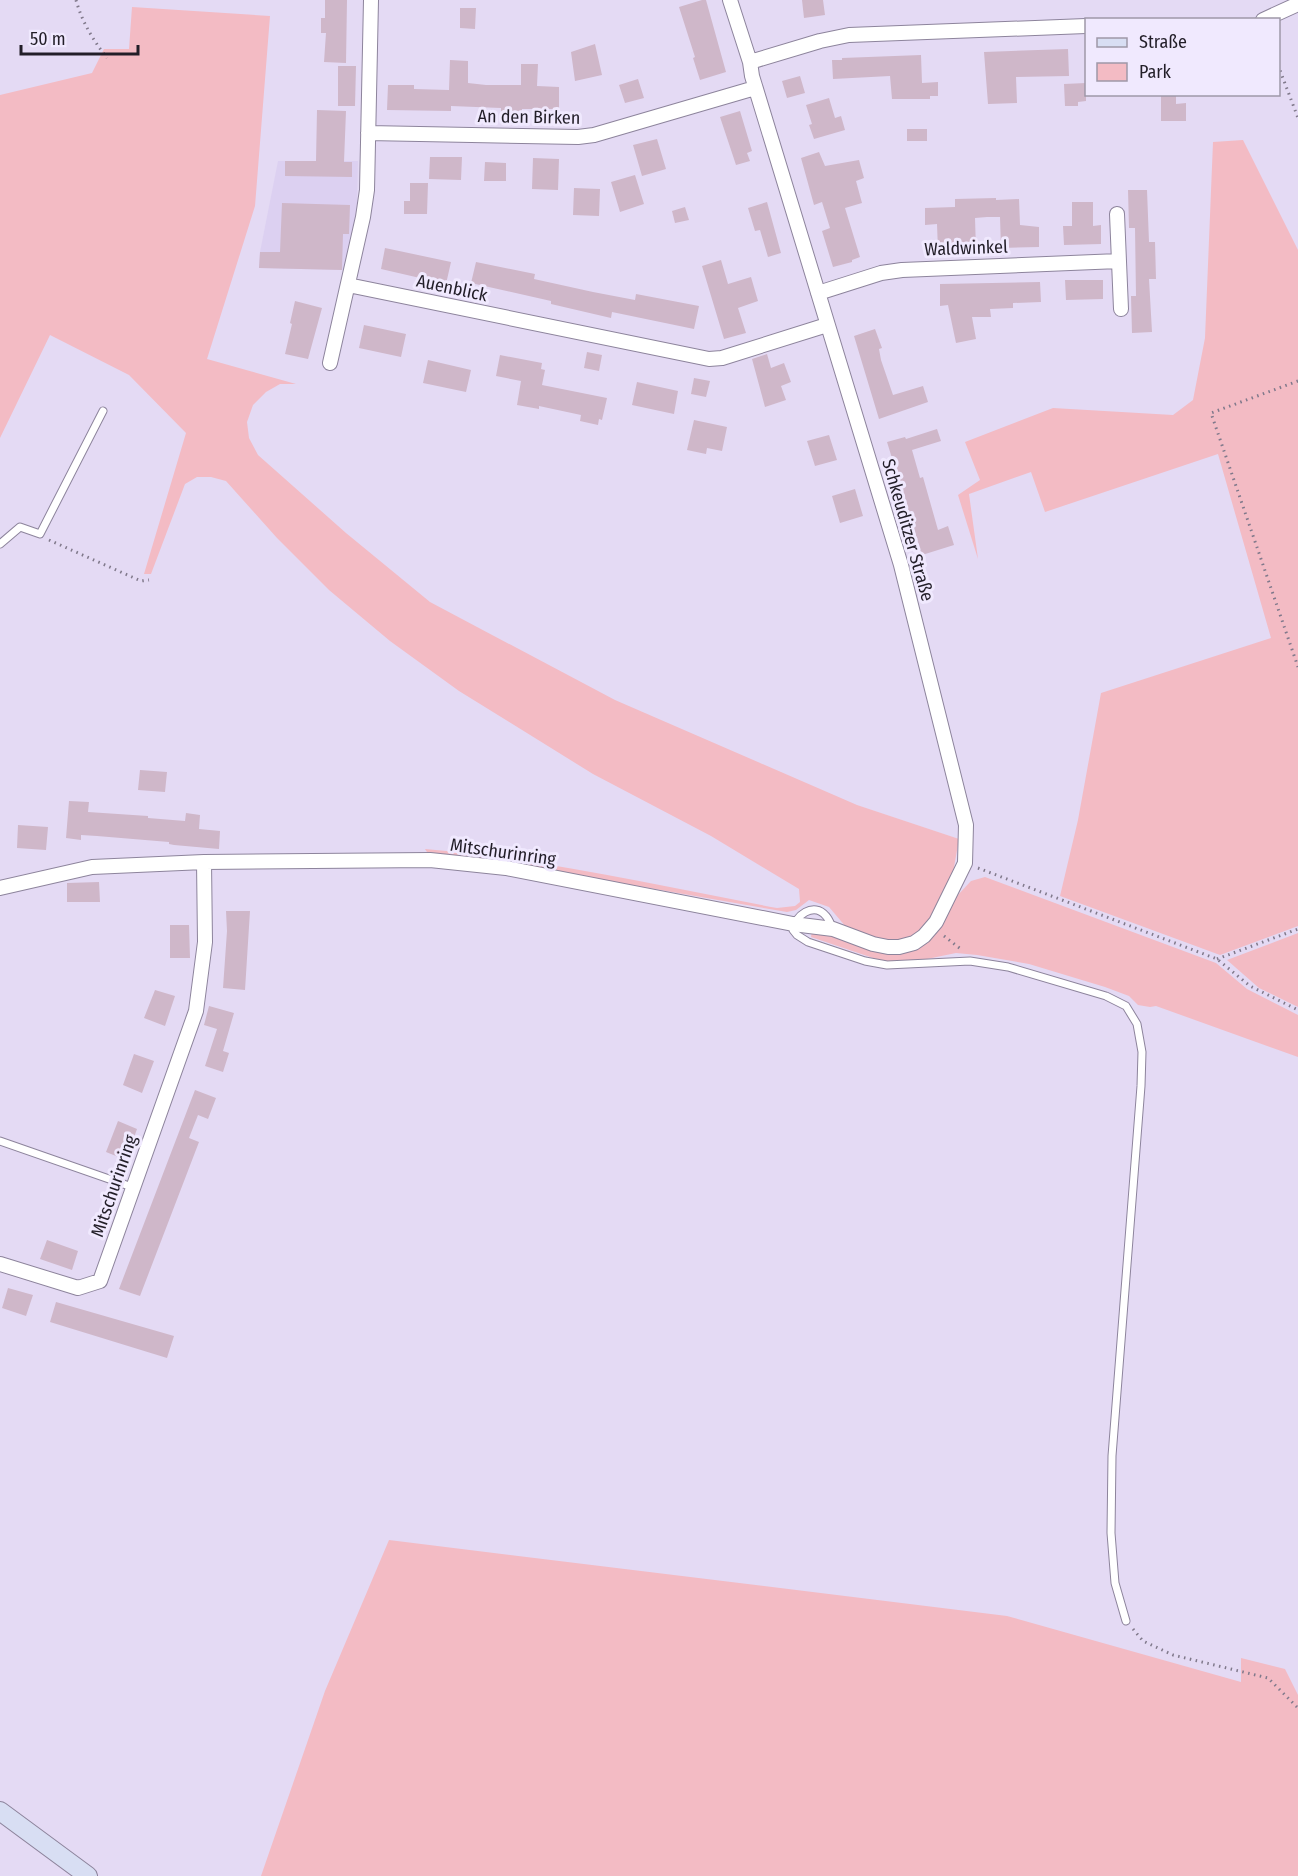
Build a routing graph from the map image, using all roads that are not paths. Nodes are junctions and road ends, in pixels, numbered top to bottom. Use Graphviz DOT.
graph roads {
  1 [pos="371,0"];
  2 [pos="730,0"];
  3 [pos="1298,4"];
  4 [pos="1267,18"];
  5 [pos="1085,26"];
  6 [pos="750,62"];
  7 [pos="755,88"];
  8 [pos="368,133"];
  9 [pos="1117,214"];
  10 [pos="1119,261"];
  11 [pos="348,285"];
  12 [pos="818,293"];
  13 [pos="1121,309"];
  14 [pos="827,325"];
  15 [pos="330,363"];
  16 [pos="103,411"];
  17 [pos="0,544"];
  18 [pos="204,862"];
  19 [pos="0,888"];
  20 [pos="794,924"];
  21 [pos="0,1141"];
  22 [pos="132,1187"];
  23 [pos="0,1264"];
  24 [pos="1126,1621"];
  25 [pos="0,1811"];
  26 [pos="88,1876"];
  1 -- 8 [label="street"];
  2 -- 6 [label="street, Schkeuditzer Straße"];
  3 -- 4 [label="street"];
  5 -- 6 [label="street"];
  6 -- 7 [label="street, Schkeuditzer Straße"];
  7 -- 8 [label="street, An den Birken"];
  7 -- 12 [label="street, Schkeuditzer Straße"];
  8 -- 11 [label="street"];
  9 -- 10 [label="street"];
  10 -- 12 [label="street, Waldwinkel"];
  10 -- 13 [label="street"];
  11 -- 14 [label="street, Auenblick"];
  11 -- 15 [label="street"];
  12 -- 14 [label="street, Schkeuditzer Straße"];
  14 -- 20 [label="street, Schkeuditzer Straße"];
  16 -- 17 [label="lane"];
  18 -- 19 [label="street, Mitschurinring"];
  18 -- 20 [label="street, Mitschurinring"];
  18 -- 22 [label="street, Mitschurinring"];
  20 -- 24 [label="lane"];
  21 -- 22 [label="lane"];
  22 -- 23 [label="street, Mitschurinring"];
  25 -- 26 [label="street"];
}
